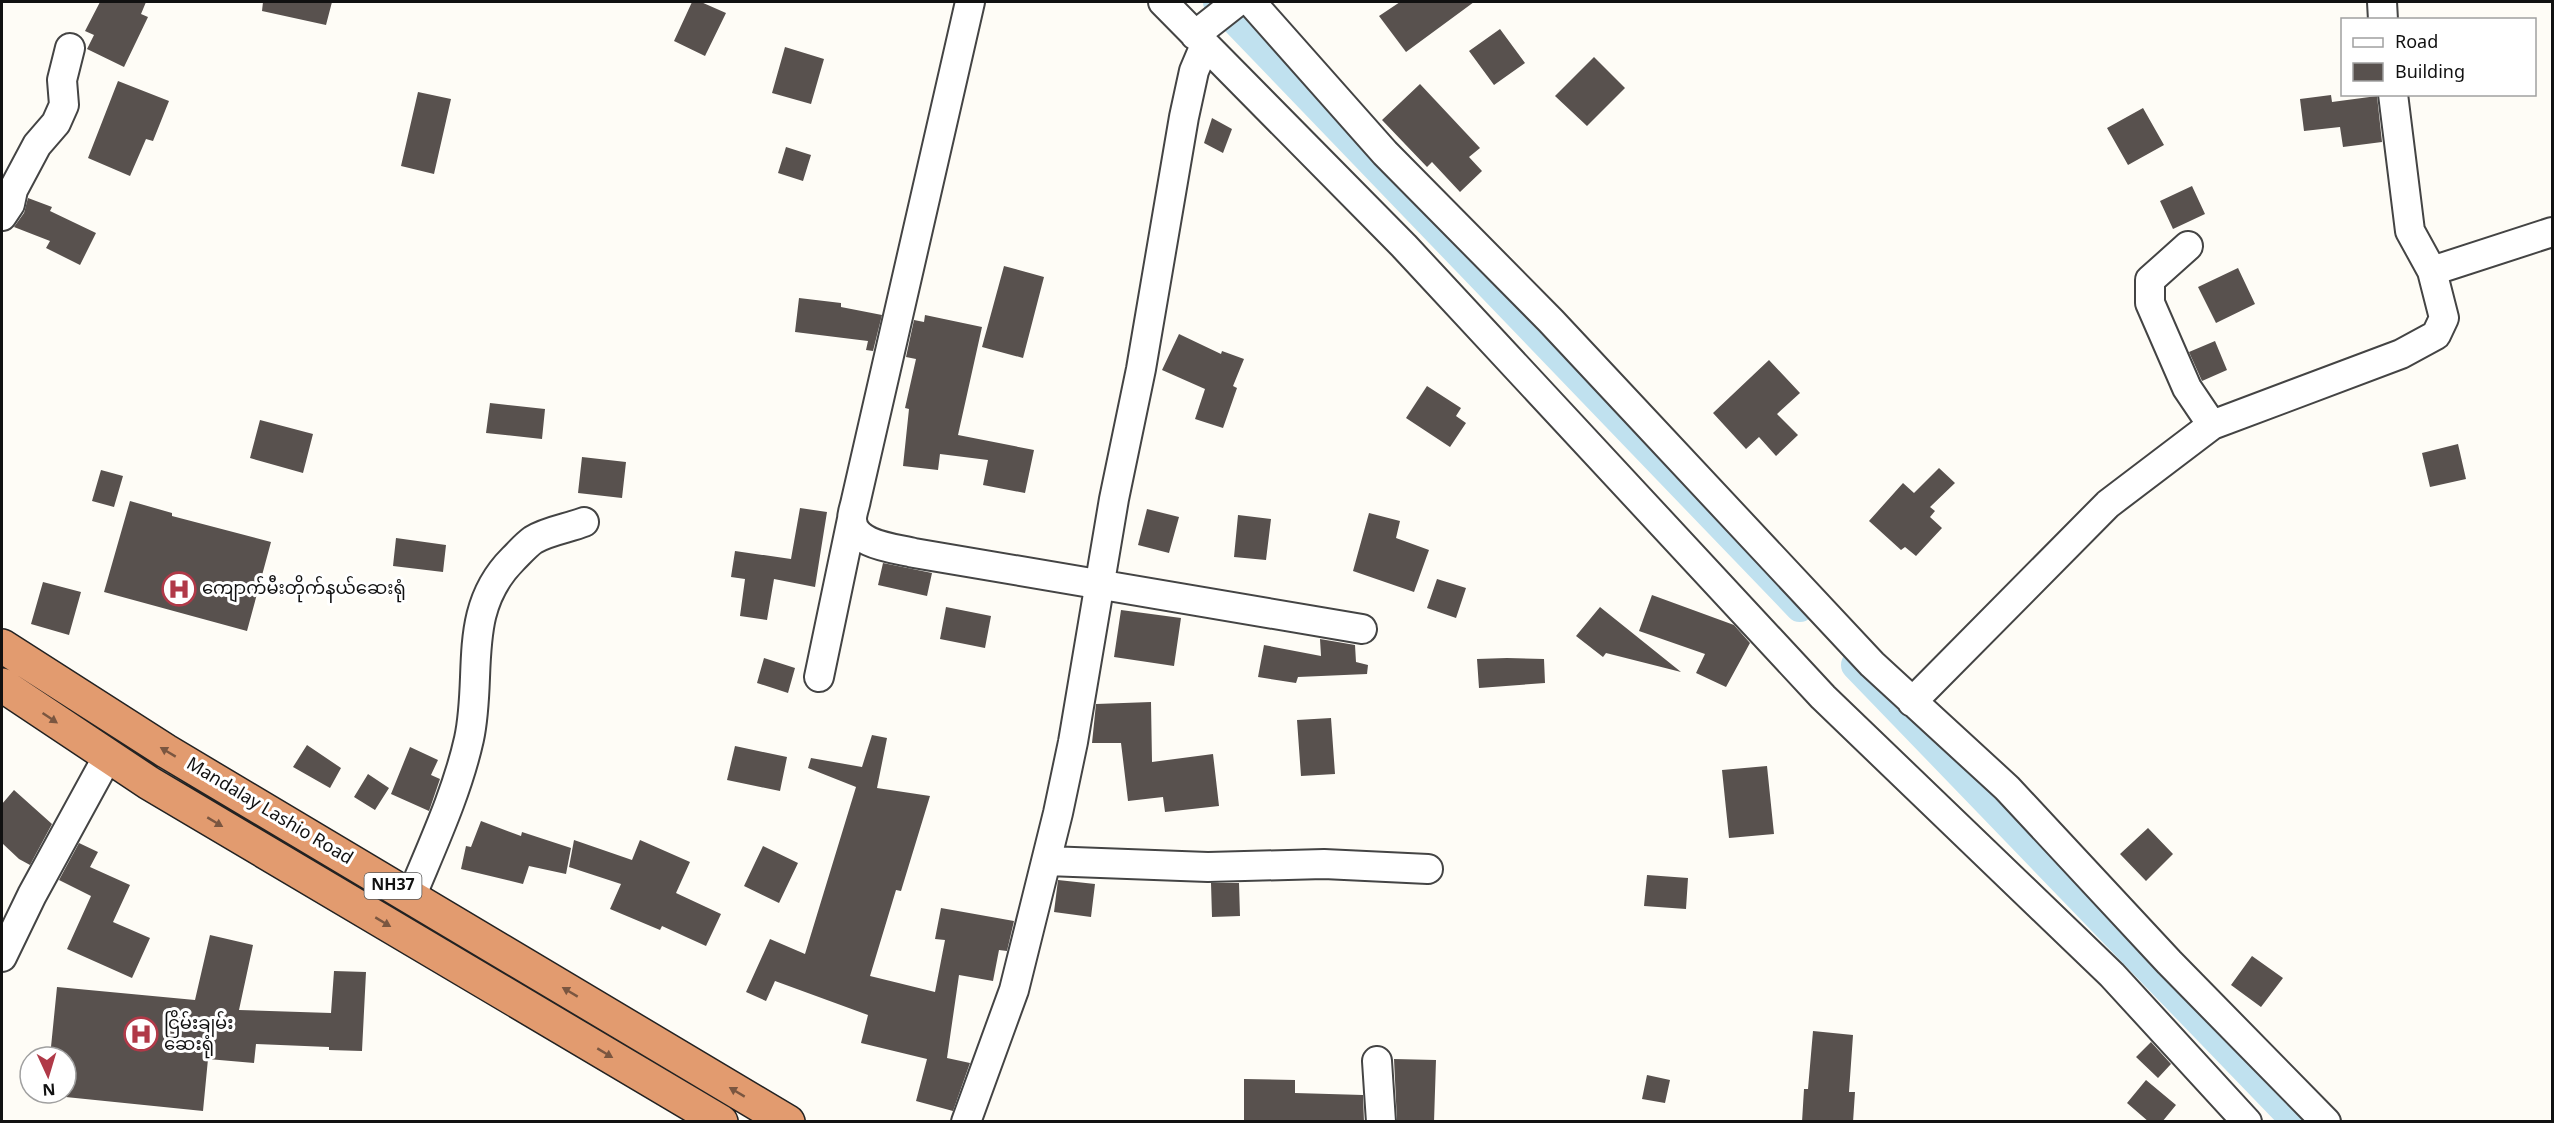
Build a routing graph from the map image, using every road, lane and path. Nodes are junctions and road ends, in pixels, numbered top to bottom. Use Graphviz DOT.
graph roads {
  1 [pos="970,2"];
  2 [pos="1163,2"];
  3 [pos="1237,2"];
  4 [pos="1251,2"];
  5 [pos="2382,2"];
  6 [pos="2384,18"];
  7 [pos="1202,36"];
  8 [pos="70,48"];
  9 [pos="2393,96"];
  10 [pos="2,216"];
  11 [pos="2553,232"];
  12 [pos="2188,246"];
  13 [pos="2432,271"];
  14 [pos="2212,425"];
  15 [pos="852,519"];
  16 [pos="585,522"];
  17 [pos="1099,586"];
  18 [pos="1362,629"];
  19 [pos="2,646"];
  20 [pos="819,677"];
  21 [pos="2,686"];
  22 [pos="1912,702"];
  23 [pos="108,756"];
  24 [pos="1047,861"];
  25 [pos="1428,869"];
  26 [pos="411,897"];
  27 [pos="2,957"];
  28 [pos="1377,1061"];
  29 [pos="713,1119"];
  30 [pos="788,1122"];
  31 [pos="966,1122"];
  32 [pos="1381,1122"];
  33 [pos="2247,1122"];
  34 [pos="2326,1122"];
  1 -- 15 [label="street"];
  2 -- 7 [label="street"];
  3 -- 7 [label="street"];
  4 -- 22 [label="street"];
  5 -- 6 [label="street"];
  7 -- 17 [label="street"];
  7 -- 33 [label="street"];
  8 -- 10 [label="street"];
  9 -- 13 [label="street"];
  11 -- 13 [label="street"];
  12 -- 14 [label="street"];
  13 -- 14 [label="street"];
  14 -- 22 [label="street"];
  15 -- 17 [label="street"];
  15 -- 20 [label="street"];
  16 -- 26 [label="street"];
  17 -- 18 [label="street"];
  17 -- 24 [label="street"];
  26 -- 19 [label="highway, Mandalay Lashio Road / NH37, one-way"];
  21 -- 23 [label="highway, Mandalay Lashio Road / NH37, one-way"];
  22 -- 34 [label="street"];
  23 -- 27 [label="street"];
  23 -- 29 [label="highway, Mandalay Lashio Road / NH37, one-way"];
  24 -- 25 [label="street"];
  24 -- 31 [label="street"];
  30 -- 26 [label="highway, Mandalay Lashio Road / NH37, one-way"];
  28 -- 32 [label="street"];
}
